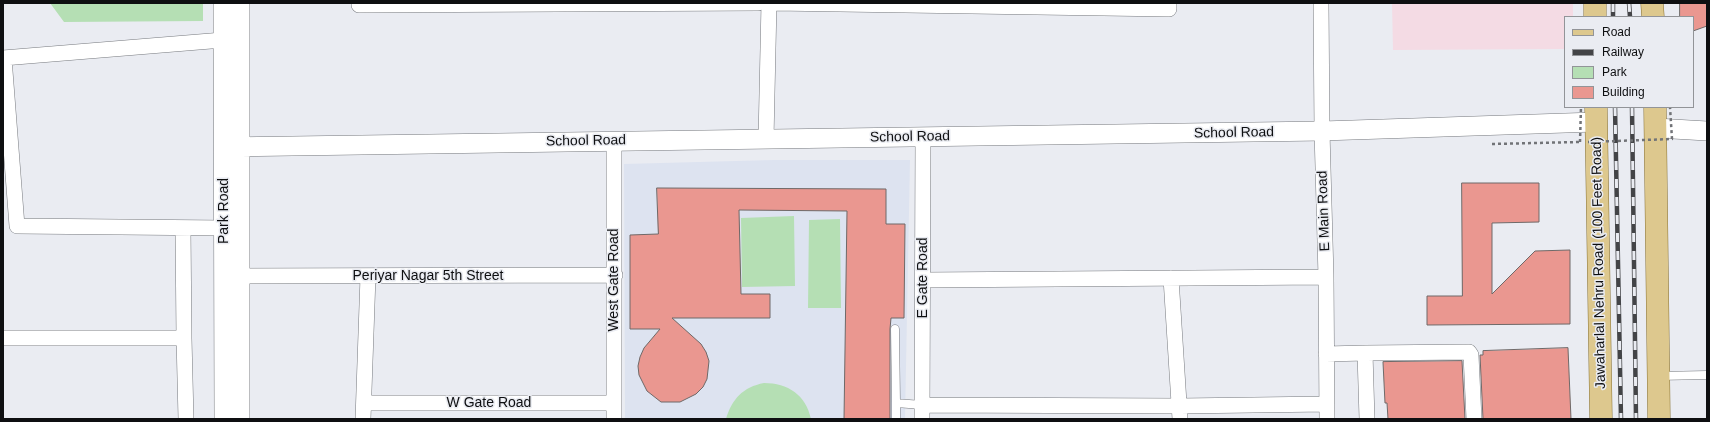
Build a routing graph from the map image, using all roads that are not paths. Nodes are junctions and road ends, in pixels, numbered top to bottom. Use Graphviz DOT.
graph roads {
  1 [pos="223,3"];
  2 [pos="240,3"];
  3 [pos="639,3"];
  4 [pos="758,3"];
  5 [pos="769,3"];
  6 [pos="774,3"];
  7 [pos="1321,3"];
  8 [pos="1595,3"];
  9 [pos="1652,3"];
  10 [pos="359,4"];
  11 [pos="471,4"];
  12 [pos="894,4"];
  13 [pos="1070,5"];
  14 [pos="1169,6"];
  15 [pos="1596,16"];
  16 [pos="1653,16"];
  17 [pos="223,40"];
  18 [pos="3,58"];
  19 [pos="1596,114"];
  20 [pos="1656,118"];
  21 [pos="1322,131"];
  22 [pos="1707,131"];
  23 [pos="923,137"];
  24 [pos="766,139"];
  25 [pos="614,141"];
  26 [pos="232,147"];
  27 [pos="224,228"];
  28 [pos="183,229"];
  29 [pos="615,275"];
  30 [pos="232,276"];
  31 [pos="368,276"];
  32 [pos="1326,277"];
  33 [pos="1171,278"];
  34 [pos="924,280"];
  35 [pos="895,329"];
  36 [pos="3,338"];
  37 [pos="184,338"];
  38 [pos="1365,353"];
  39 [pos="1326,354"];
  40 [pos="1707,374"];
  41 [pos="1658,376"];
  42 [pos="364,403"];
  43 [pos="614,403"];
  44 [pos="896,404"];
  45 [pos="1327,404"];
  46 [pos="922,412"];
  47 [pos="1180,412"];
  48 [pos="186,419"];
  49 [pos="224,419"];
  50 [pos="240,419"];
  51 [pos="363,419"];
  52 [pos="614,419"];
  53 [pos="896,419"];
  54 [pos="1327,419"];
  55 [pos="1367,419"];
  56 [pos="1474,419"];
  57 [pos="1601,419"];
  58 [pos="1659,419"];
  1 -- 17 [label="street, Park Road"];
  2 -- 26 [label="street, Park Road"];
  3 -- 4 [label="street"];
  3 -- 11 [label="street"];
  5 -- 24 [label="street"];
  6 -- 12 [label="street"];
  7 -- 21 [label="street, E Main Road"];
  8 -- 15 [label="main road"];
  9 -- 16 [label="main road"];
  10 -- 11 [label="street"];
  12 -- 13 [label="street"];
  13 -- 14 [label="street"];
  17 -- 18 [label="street"];
  17 -- 26 [label="street, Park Road"];
  18 -- 28 [label="street"];
  19 -- 21 [label="street, School Road"];
  19 -- 57 [label="main road, Jawaharlal Nehru Road (100 Feet Road)"];
  20 -- 22 [label="street"];
  20 -- 41 [label="main road"];
  21 -- 23 [label="street, School Road"];
  21 -- 32 [label="street, E Main Road"];
  23 -- 24 [label="street, School Road"];
  23 -- 34 [label="street, E Gate Road"];
  24 -- 25 [label="street, School Road"];
  25 -- 26 [label="street, School Road"];
  25 -- 29 [label="street, West Gate Road"];
  26 -- 27 [label="street, Park Road"];
  26 -- 30 [label="street, Park Road"];
  27 -- 28 [label="street"];
  27 -- 30 [label="street, Park Road"];
  28 -- 37 [label="street"];
  29 -- 31 [label="street, Periyar Nagar 5th Street"];
  29 -- 43 [label="street, West Gate Road"];
  30 -- 31 [label="street, Periyar Nagar 5th Street"];
  30 -- 49 [label="street, Park Road"];
  30 -- 50 [label="street, Park Road"];
  31 -- 42 [label="street"];
  32 -- 33 [label="street"];
  32 -- 39 [label="street, E Main Road"];
  33 -- 34 [label="street"];
  33 -- 47 [label="street"];
  34 -- 46 [label="street, E Gate Road"];
  35 -- 44 [label="lane"];
  36 -- 37 [label="street"];
  37 -- 48 [label="street"];
  38 -- 39 [label="street"];
  38 -- 55 [label="street"];
  38 -- 56 [label="street"];
  39 -- 45 [label="street, E Main Road"];
  40 -- 41 [label="lane"];
  41 -- 58 [label="main road"];
  42 -- 43 [label="street, W Gate Road"];
  42 -- 51 [label="street"];
  43 -- 52 [label="street, West Gate Road"];
  44 -- 46 [label="lane"];
  44 -- 53 [label="lane"];
  45 -- 47 [label="street"];
  45 -- 54 [label="street, E Main Road"];
  46 -- 47 [label="street"];
}
